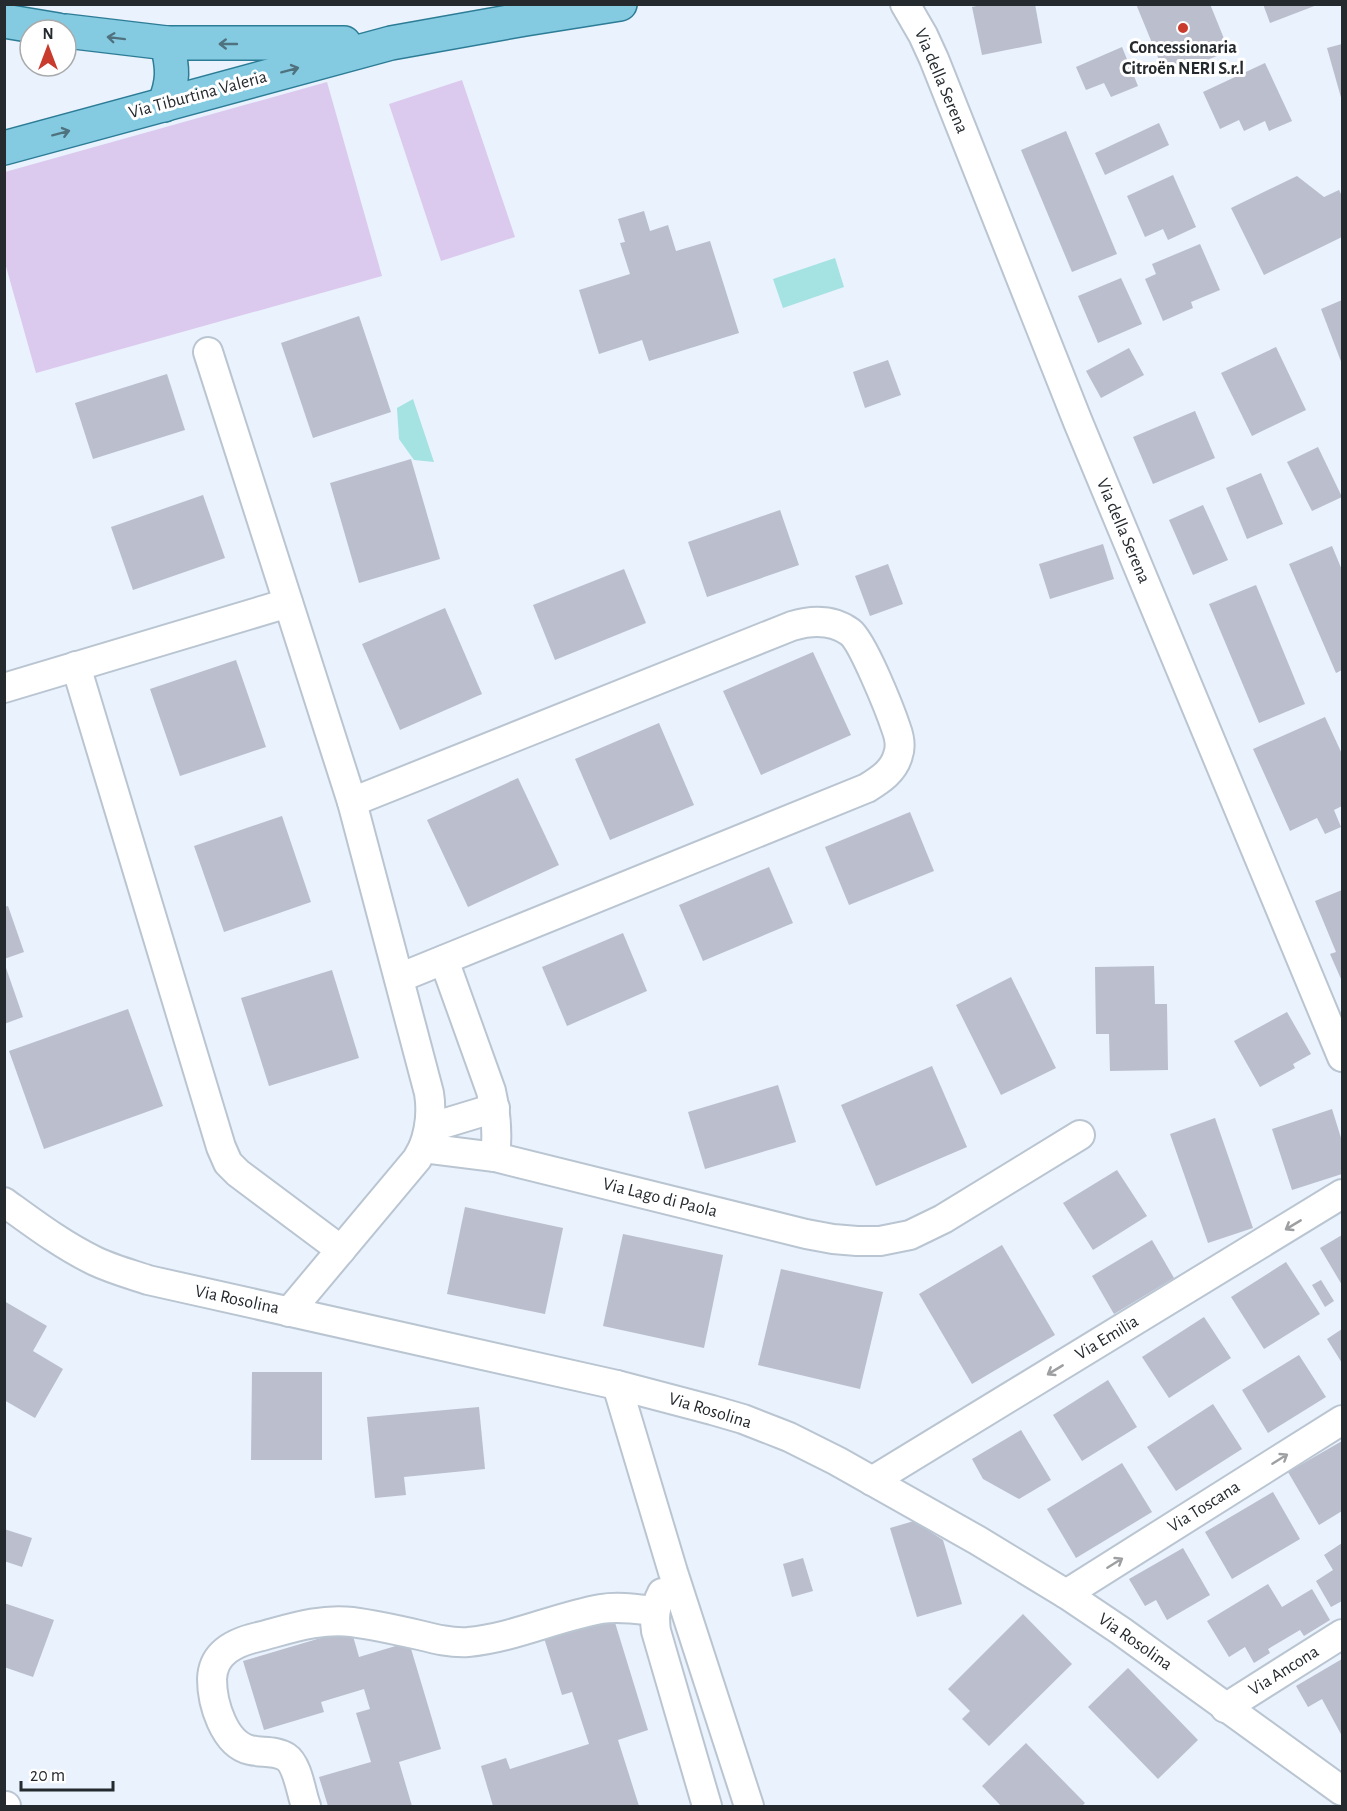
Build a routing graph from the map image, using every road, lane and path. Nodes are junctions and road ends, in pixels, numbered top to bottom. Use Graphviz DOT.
graph roads {
  1 [pos="620,4"];
  2 [pos="906,4"];
  3 [pos="553,9"];
  4 [pos="78,32"];
  5 [pos="167,43"];
  6 [pos="391,43"];
  7 [pos="164,105"];
  8 [pos="4,148"];
  9 [pos="208,352"];
  10 [pos="288,603"];
  11 [pos="76,666"];
  12 [pos="4,688"];
  13 [pos="352,802"];
  14 [pos="444,960"];
  15 [pos="399,978"];
  16 [pos="1342,1057"];
  17 [pos="495,1108"];
  18 [pos="1080,1135"];
  19 [pos="426,1138"];
  20 [pos="495,1157"];
  21 [pos="1342,1194"];
  22 [pos="4,1202"];
  23 [pos="341,1250"];
  24 [pos="289,1312"];
  25 [pos="617,1385"];
  26 [pos="1342,1420"];
  27 [pos="872,1481"];
  28 [pos="673,1572"];
  29 [pos="1066,1594"];
  30 [pos="655,1611"];
  31 [pos="1342,1634"];
  32 [pos="1225,1708"];
  33 [pos="1342,1791"];
  34 [pos="306,1806"];
  35 [pos="707,1806"];
  36 [pos="749,1806"];
  1 -- 3 [label="main road, Via Tiburtina Valeria"];
  2 -- 16 [label="street, Via della Serena"];
  3 -- 6 [label="main road, Via Tiburtina Valeria"];
  5 -- 4 [label="main road, Via Tiburtina Valeria, one-way"];
  6 -- 5 [label="main road, Via Tiburtina Valeria, one-way"];
  5 -- 7 [label="main road"];
  7 -- 6 [label="main road, Via Tiburtina Valeria, one-way"];
  8 -- 7 [label="main road, Via Tiburtina Valeria, one-way"];
  9 -- 10 [label="street"];
  10 -- 11 [label="street"];
  10 -- 13 [label="street"];
  11 -- 12 [label="street"];
  11 -- 23 [label="street"];
  13 -- 14 [label="street"];
  13 -- 15 [label="street"];
  14 -- 15 [label="street"];
  14 -- 17 [label="street"];
  15 -- 19 [label="street"];
  17 -- 19 [label="street"];
  17 -- 20 [label="street"];
  18 -- 20 [label="street, Via Lago di Paola"];
  19 -- 20 [label="street, Via Lago di Paola"];
  19 -- 23 [label="street"];
  21 -- 27 [label="street, Via Emilia, one-way"];
  22 -- 24 [label="street, Via Rosolina"];
  23 -- 24 [label="street"];
  24 -- 25 [label="street, Via Rosolina"];
  25 -- 27 [label="street, Via Rosolina"];
  25 -- 28 [label="street"];
  29 -- 26 [label="street, Via Toscana, one-way"];
  27 -- 29 [label="street, Via Rosolina"];
  28 -- 30 [label="street"];
  28 -- 36 [label="street"];
  29 -- 32 [label="street, Via Rosolina"];
  30 -- 34 [label="street"];
  30 -- 35 [label="street"];
  31 -- 32 [label="street, Via Ancona"];
  32 -- 33 [label="street, Via Rosolina"];
}
